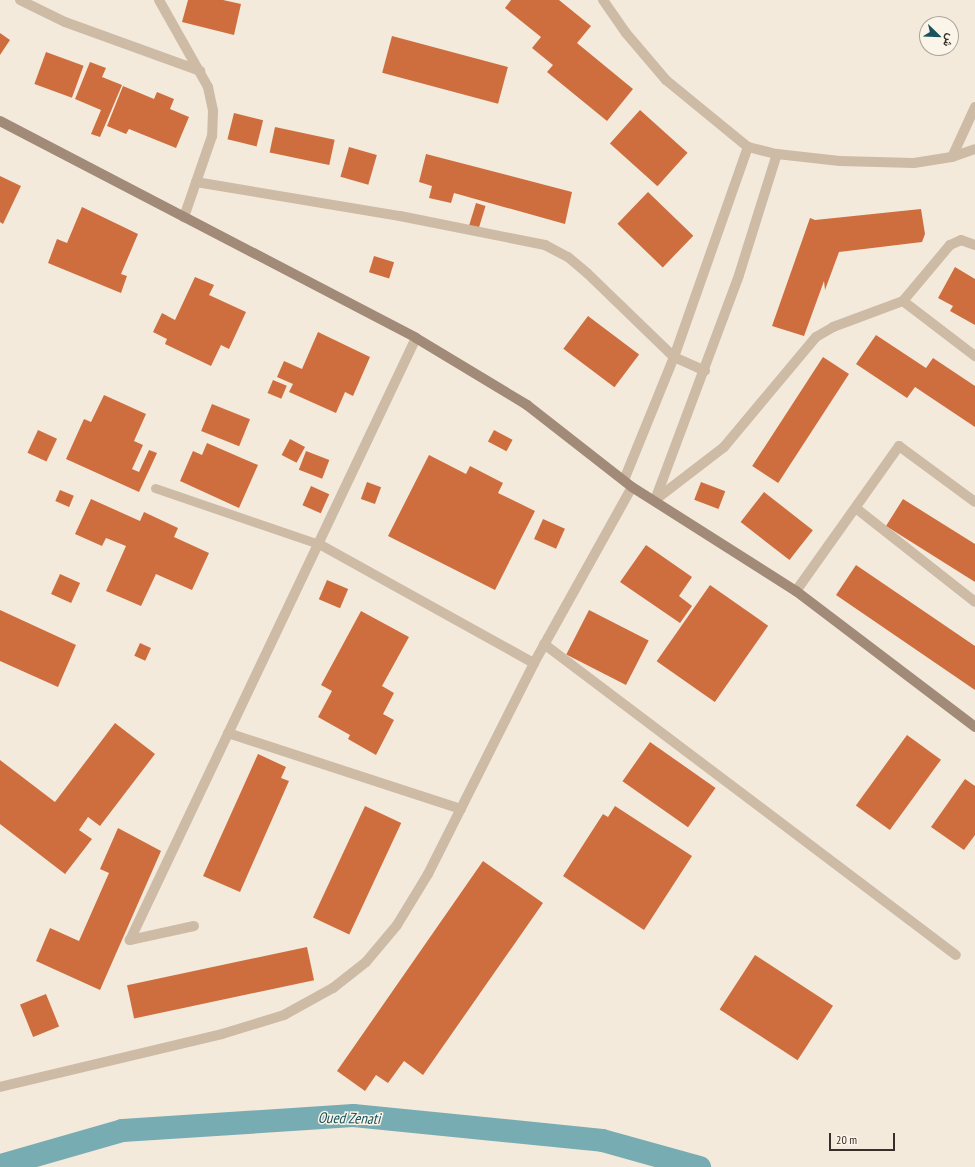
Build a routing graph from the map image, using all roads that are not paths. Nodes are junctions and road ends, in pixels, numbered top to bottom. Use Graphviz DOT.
graph roads {
  1 [pos="20,0"];
  2 [pos="159,0"];
  3 [pos="603,0"];
  4 [pos="200,71"];
  5 [pos="975,107"];
  6 [pos="0,121"];
  7 [pos="748,147"];
  8 [pos="975,149"];
  9 [pos="777,154"];
  10 [pos="952,157"];
  11 [pos="196,182"];
  12 [pos="184,217"];
  13 [pos="975,245"];
  14 [pos="903,301"];
  15 [pos="416,338"];
  16 [pos="975,356"];
  17 [pos="674,357"];
  18 [pos="705,371"];
  19 [pos="628,483"];
  20 [pos="155,488"];
  21 [pos="655,500"];
  22 [pos="975,502"];
  23 [pos="856,509"];
  24 [pos="319,544"];
  25 [pos="796,592"];
  26 [pos="975,602"];
  27 [pos="544,644"];
  28 [pos="534,663"];
  29 [pos="975,727"];
  30 [pos="228,733"];
  31 [pos="461,809"];
  32 [pos="194,926"];
  33 [pos="956,955"];
  34 [pos="0,1087"];
  1 -- 4 [label="street"];
  2 -- 4 [label="street"];
  3 -- 7 [label="street"];
  4 -- 11 [label="street"];
  5 -- 10 [label="street"];
  6 -- 12 [label="main road"];
  7 -- 9 [label="street"];
  7 -- 17 [label="street"];
  8 -- 10 [label="street"];
  9 -- 10 [label="street"];
  9 -- 18 [label="street"];
  11 -- 12 [label="street"];
  11 -- 17 [label="street"];
  12 -- 15 [label="main road"];
  13 -- 14 [label="street"];
  14 -- 16 [label="street"];
  14 -- 21 [label="street"];
  15 -- 19 [label="main road"];
  15 -- 24 [label="street"];
  17 -- 18 [label="street"];
  17 -- 19 [label="street"];
  18 -- 21 [label="street"];
  19 -- 21 [label="main road"];
  19 -- 27 [label="street"];
  20 -- 24 [label="lane"];
  21 -- 25 [label="main road"];
  22 -- 23 [label="street"];
  23 -- 25 [label="street"];
  23 -- 26 [label="street"];
  24 -- 28 [label="street"];
  24 -- 30 [label="street"];
  25 -- 29 [label="main road"];
  27 -- 28 [label="street"];
  27 -- 33 [label="street"];
  28 -- 31 [label="street"];
  30 -- 31 [label="street"];
  30 -- 32 [label="street"];
  31 -- 34 [label="street"];
}
